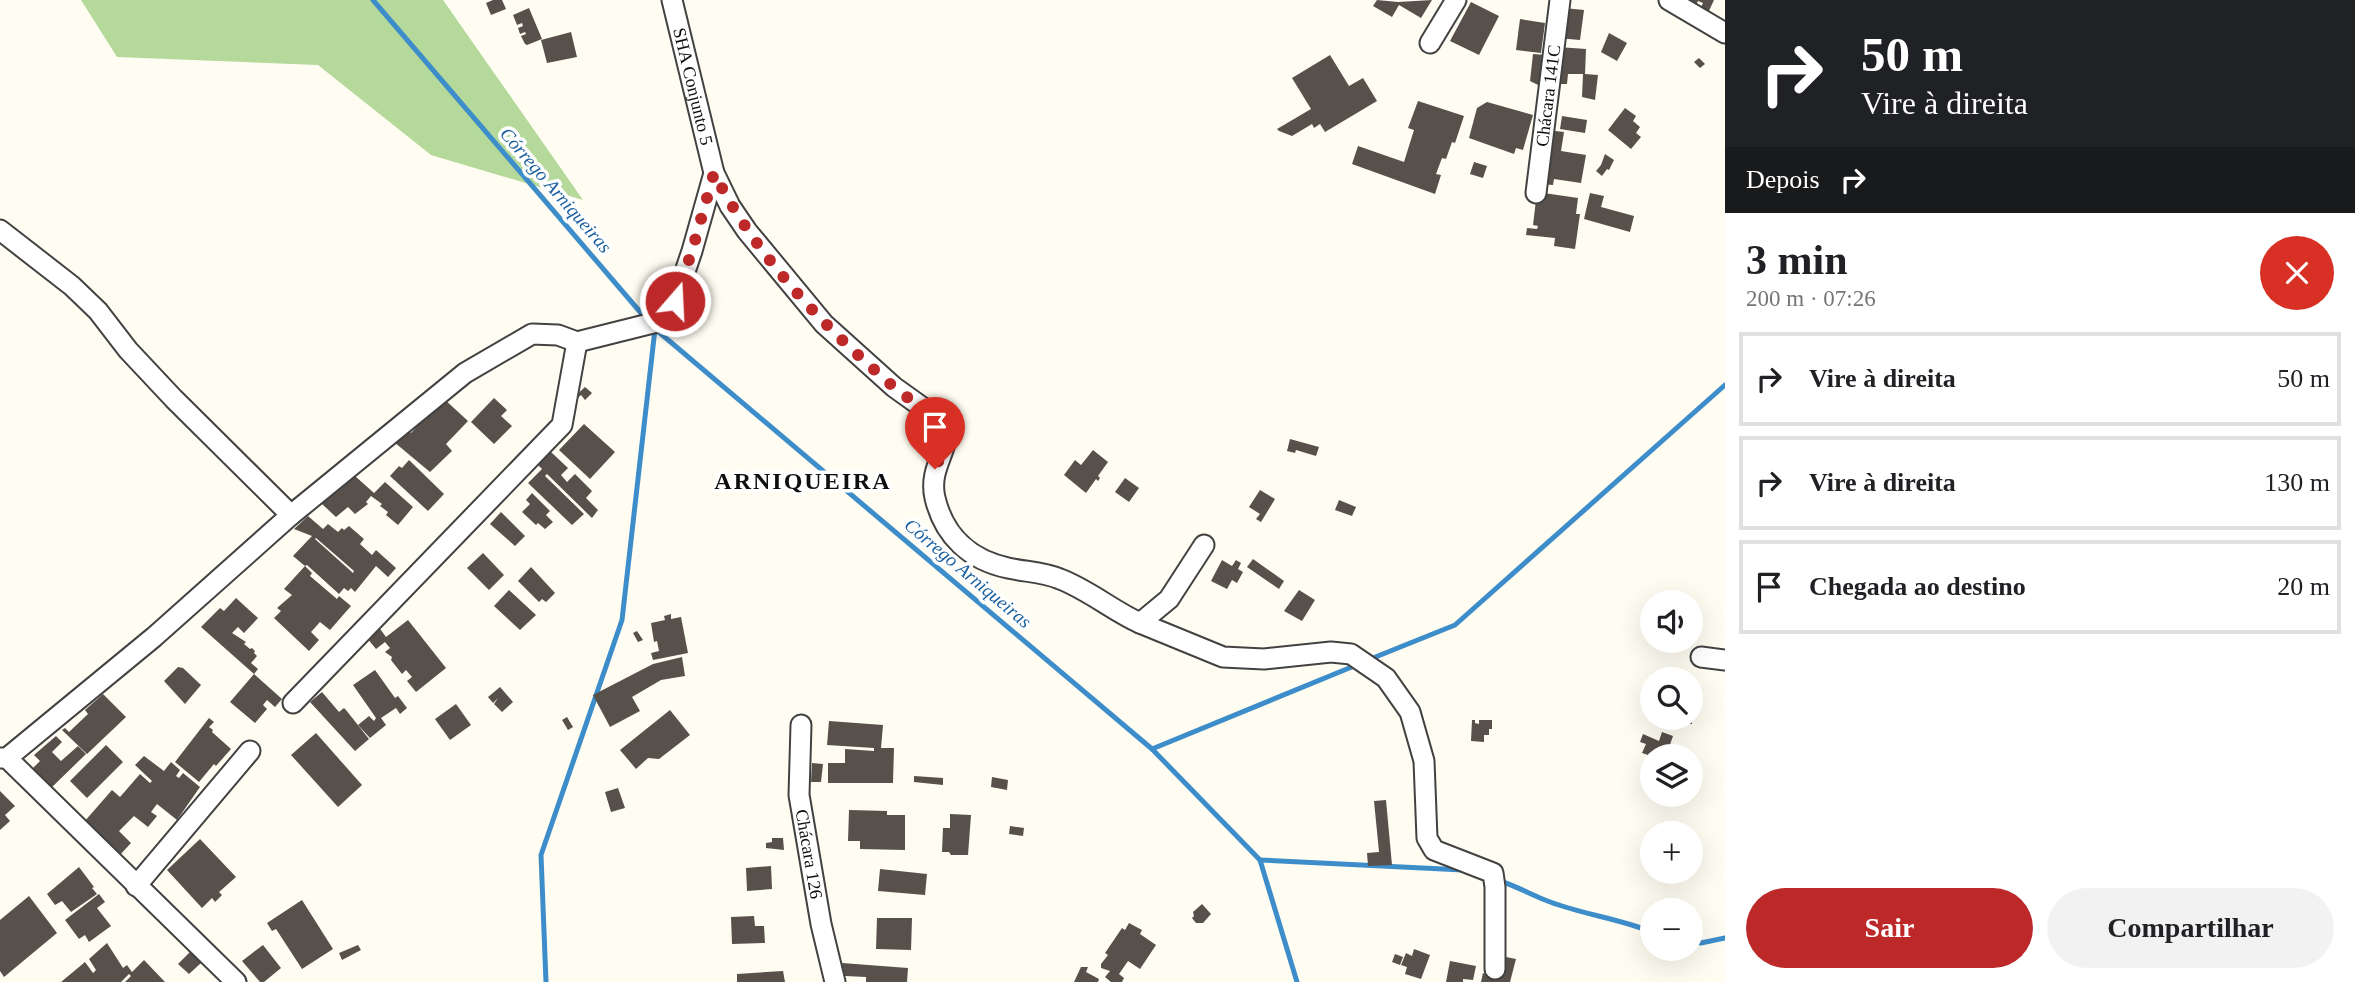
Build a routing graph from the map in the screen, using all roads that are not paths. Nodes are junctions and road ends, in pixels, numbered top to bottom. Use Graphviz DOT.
graph roads {
  1 [pos="672,0"];
  2 [pos="1456,0"];
  3 [pos="1560,0"];
  4 [pos="1669,0"];
  5 [pos="1725,33"];
  6 [pos="1430,43"];
  7 [pos="714,173"];
  8 [pos="1536,193"];
  9 [pos="0,230"];
  10 [pos="577,342"];
  11 [pos="291,515"];
  12 [pos="1204,545"];
  13 [pos="1140,623"];
  14 [pos="1701,657"];
  15 [pos="1725,660"];
  16 [pos="293,703"];
  17 [pos="801,725"];
  18 [pos="250,751"];
  19 [pos="4,758"];
  20 [pos="136,886"];
  21 [pos="1495,969"];
  22 [pos="236,982"];
  23 [pos="835,982"];
  1 -- 7 [label="street, SHA Conjunto 5"];
  2 -- 6 [label="street"];
  3 -- 8 [label="street, Chácara 141C"];
  4 -- 5 [label="street"];
  7 -- 10 [label="street"];
  7 -- 13 [label="street, SHA Conjunto 5"];
  9 -- 11 [label="street"];
  10 -- 11 [label="street"];
  10 -- 16 [label="street"];
  11 -- 19 [label="street"];
  12 -- 13 [label="street"];
  13 -- 21 [label="street"];
  14 -- 15 [label="street"];
  17 -- 23 [label="street, Chácara 126"];
  18 -- 20 [label="street"];
  19 -- 20 [label="street"];
  20 -- 22 [label="street"];
}
